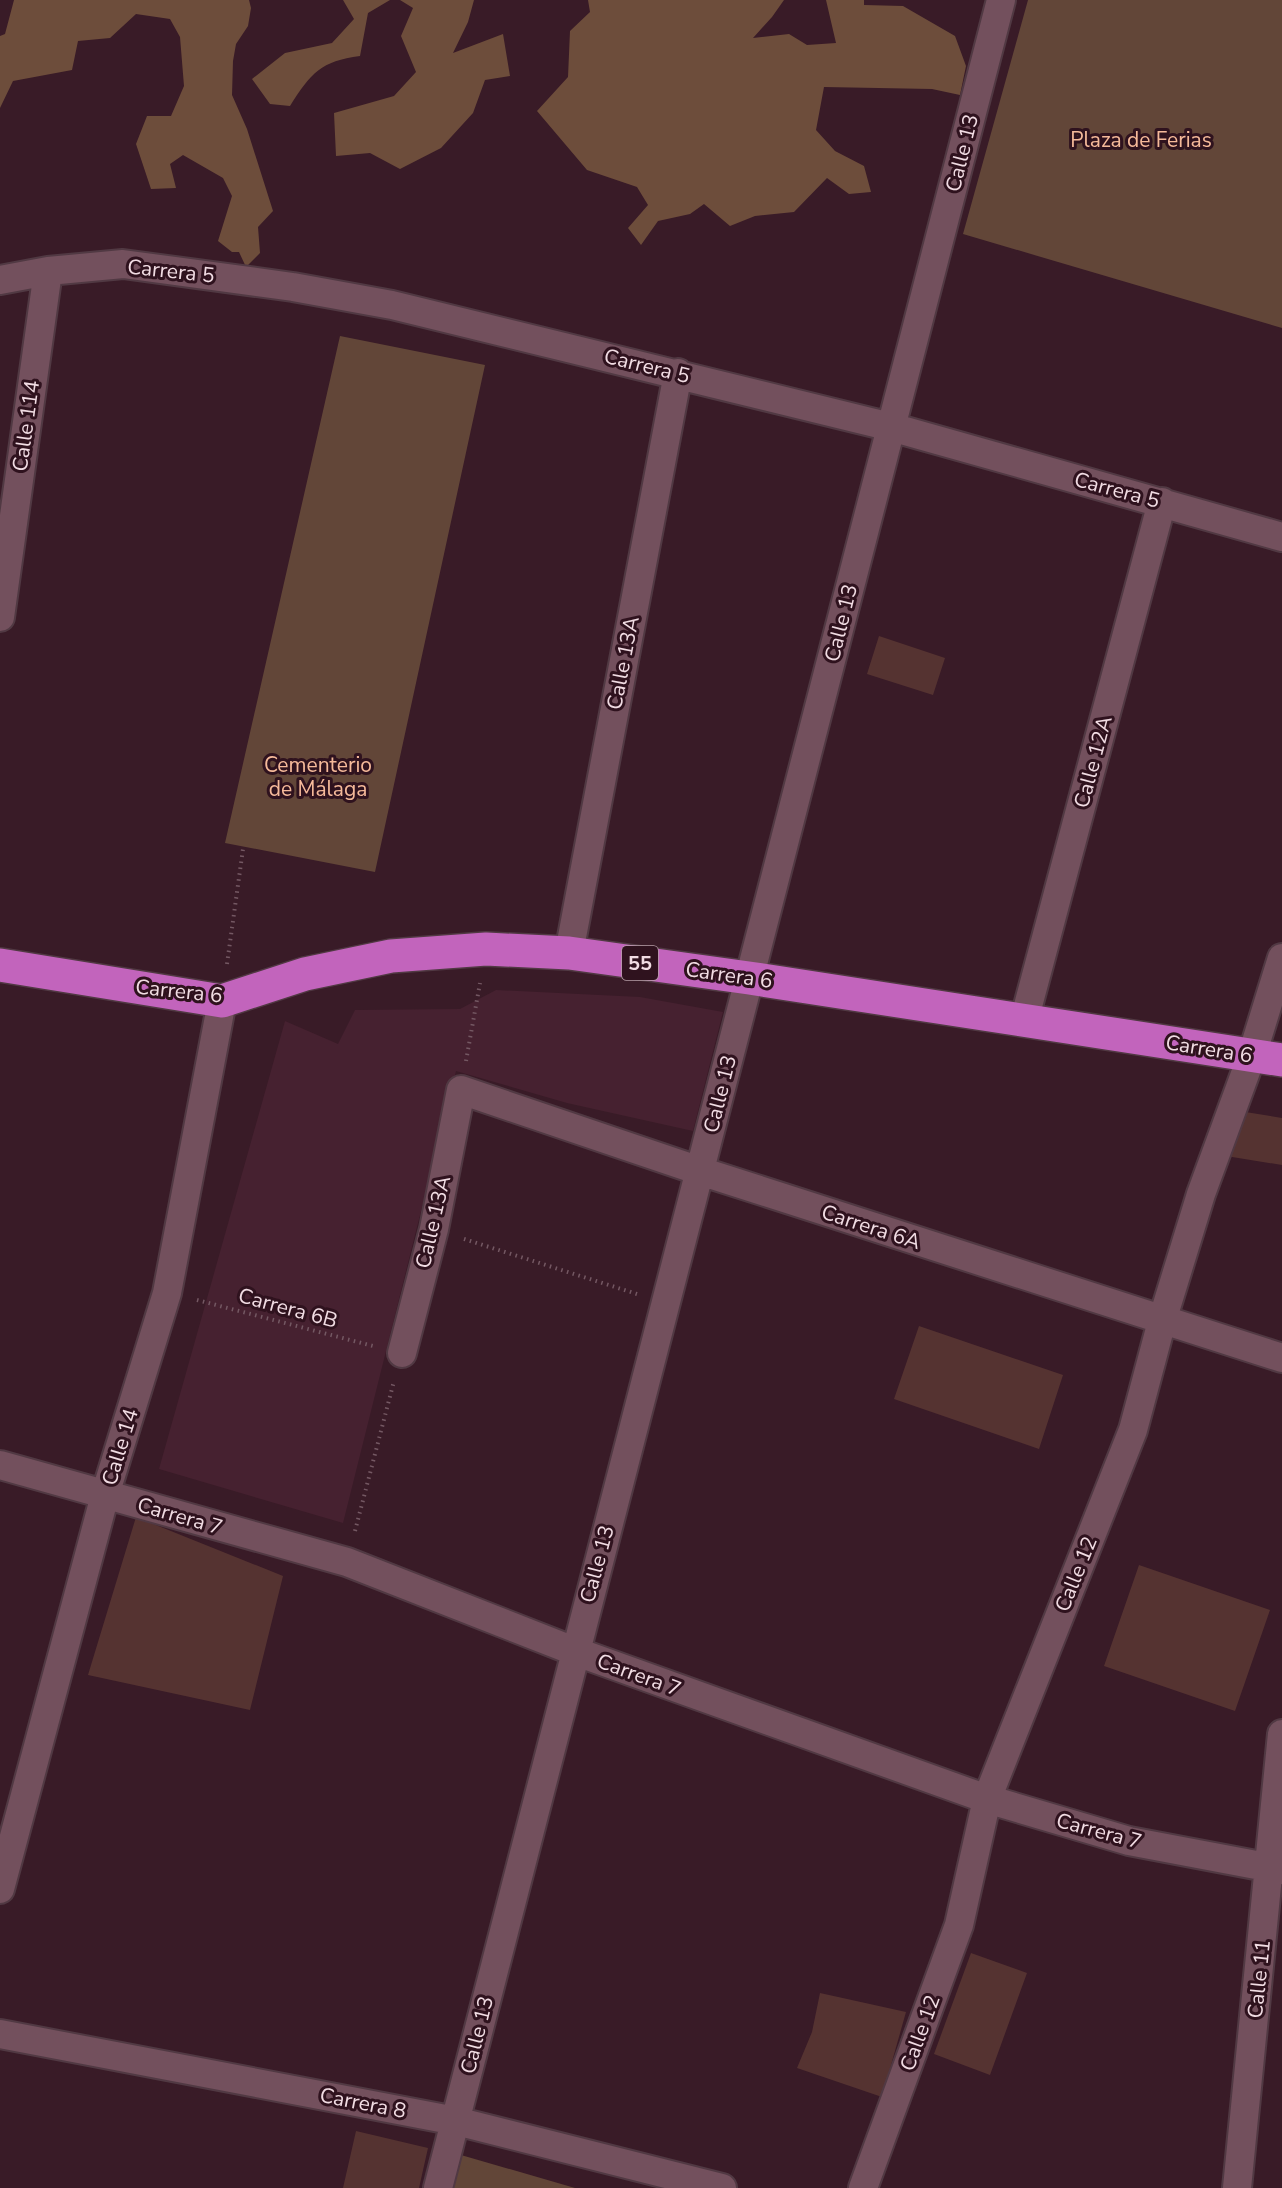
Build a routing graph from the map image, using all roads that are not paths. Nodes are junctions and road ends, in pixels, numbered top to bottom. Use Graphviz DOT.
graph roads {
  1 [pos="1001,0"];
  2 [pos="48,271"];
  3 [pos="0,280"];
  4 [pos="678,373"];
  5 [pos="891,428"];
  6 [pos="1162,502"];
  7 [pos="1282,537"];
  8 [pos="0,617"];
  9 [pos="569,953"];
  10 [pos="1282,958"];
  11 [pos="0,965"];
  12 [pos="749,978"];
  13 [pos="222,1001"];
  14 [pos="1024,1021"];
  15 [pos="1267,1058"];
  16 [pos="461,1090"];
  17 [pos="700,1171"];
  18 [pos="1162,1321"];
  19 [pos="402,1353"];
  20 [pos="1282,1358"];
  21 [pos="0,1465"];
  22 [pos="105,1495"];
  23 [pos="574,1651"];
  24 [pos="1282,1734"];
  25 [pos="987,1799"];
  26 [pos="1276,1869"];
  27 [pos="0,1889"];
  28 [pos="0,2034"];
  29 [pos="456,2121"];
  30 [pos="438,2188"];
  31 [pos="722,2188"];
  32 [pos="863,2188"];
  33 [pos="1237,2188"];
  1 -- 5 [label="street, Calle 13"];
  2 -- 3 [label="street, Carrera 5"];
  2 -- 4 [label="street, Carrera 5"];
  2 -- 8 [label="street, Calle 114"];
  4 -- 5 [label="street, Carrera 5"];
  4 -- 9 [label="street, Calle 13A"];
  5 -- 6 [label="street, Carrera 5"];
  5 -- 12 [label="street, Calle 13"];
  6 -- 7 [label="street, Carrera 5"];
  6 -- 14 [label="street, Calle 12A"];
  9 -- 12 [label="highway, Carrera 6 / 55"];
  9 -- 13 [label="highway, Carrera 6 / 55"];
  10 -- 15 [label="street, Calle 12"];
  11 -- 13 [label="highway, Carrera 6 / 55"];
  12 -- 14 [label="highway, Carrera 6 / 55"];
  12 -- 17 [label="street, Calle 13"];
  13 -- 22 [label="street, Calle 14"];
  14 -- 15 [label="highway, Carrera 6 / 55"];
  15 -- 18 [label="street, Calle 12"];
  16 -- 17 [label="street, Carrera 6A"];
  16 -- 19 [label="street, Calle 13A"];
  17 -- 18 [label="street, Carrera 6A"];
  17 -- 23 [label="street, Calle 13"];
  18 -- 20 [label="street, Carrera 6A"];
  18 -- 25 [label="street, Calle 12"];
  21 -- 22 [label="street, Carrera 7"];
  22 -- 23 [label="street, Carrera 7"];
  22 -- 27 [label="street, Calle 14"];
  23 -- 25 [label="street, Carrera 7"];
  23 -- 29 [label="street, Calle 13"];
  24 -- 26 [label="street, Calle 11"];
  25 -- 26 [label="street, Carrera 7"];
  25 -- 32 [label="street, Calle 12"];
  26 -- 33 [label="street, Calle 11"];
  28 -- 29 [label="street, Carrera 8"];
  29 -- 30 [label="street, Calle 13"];
  29 -- 31 [label="street, Carrera 8"];
}
